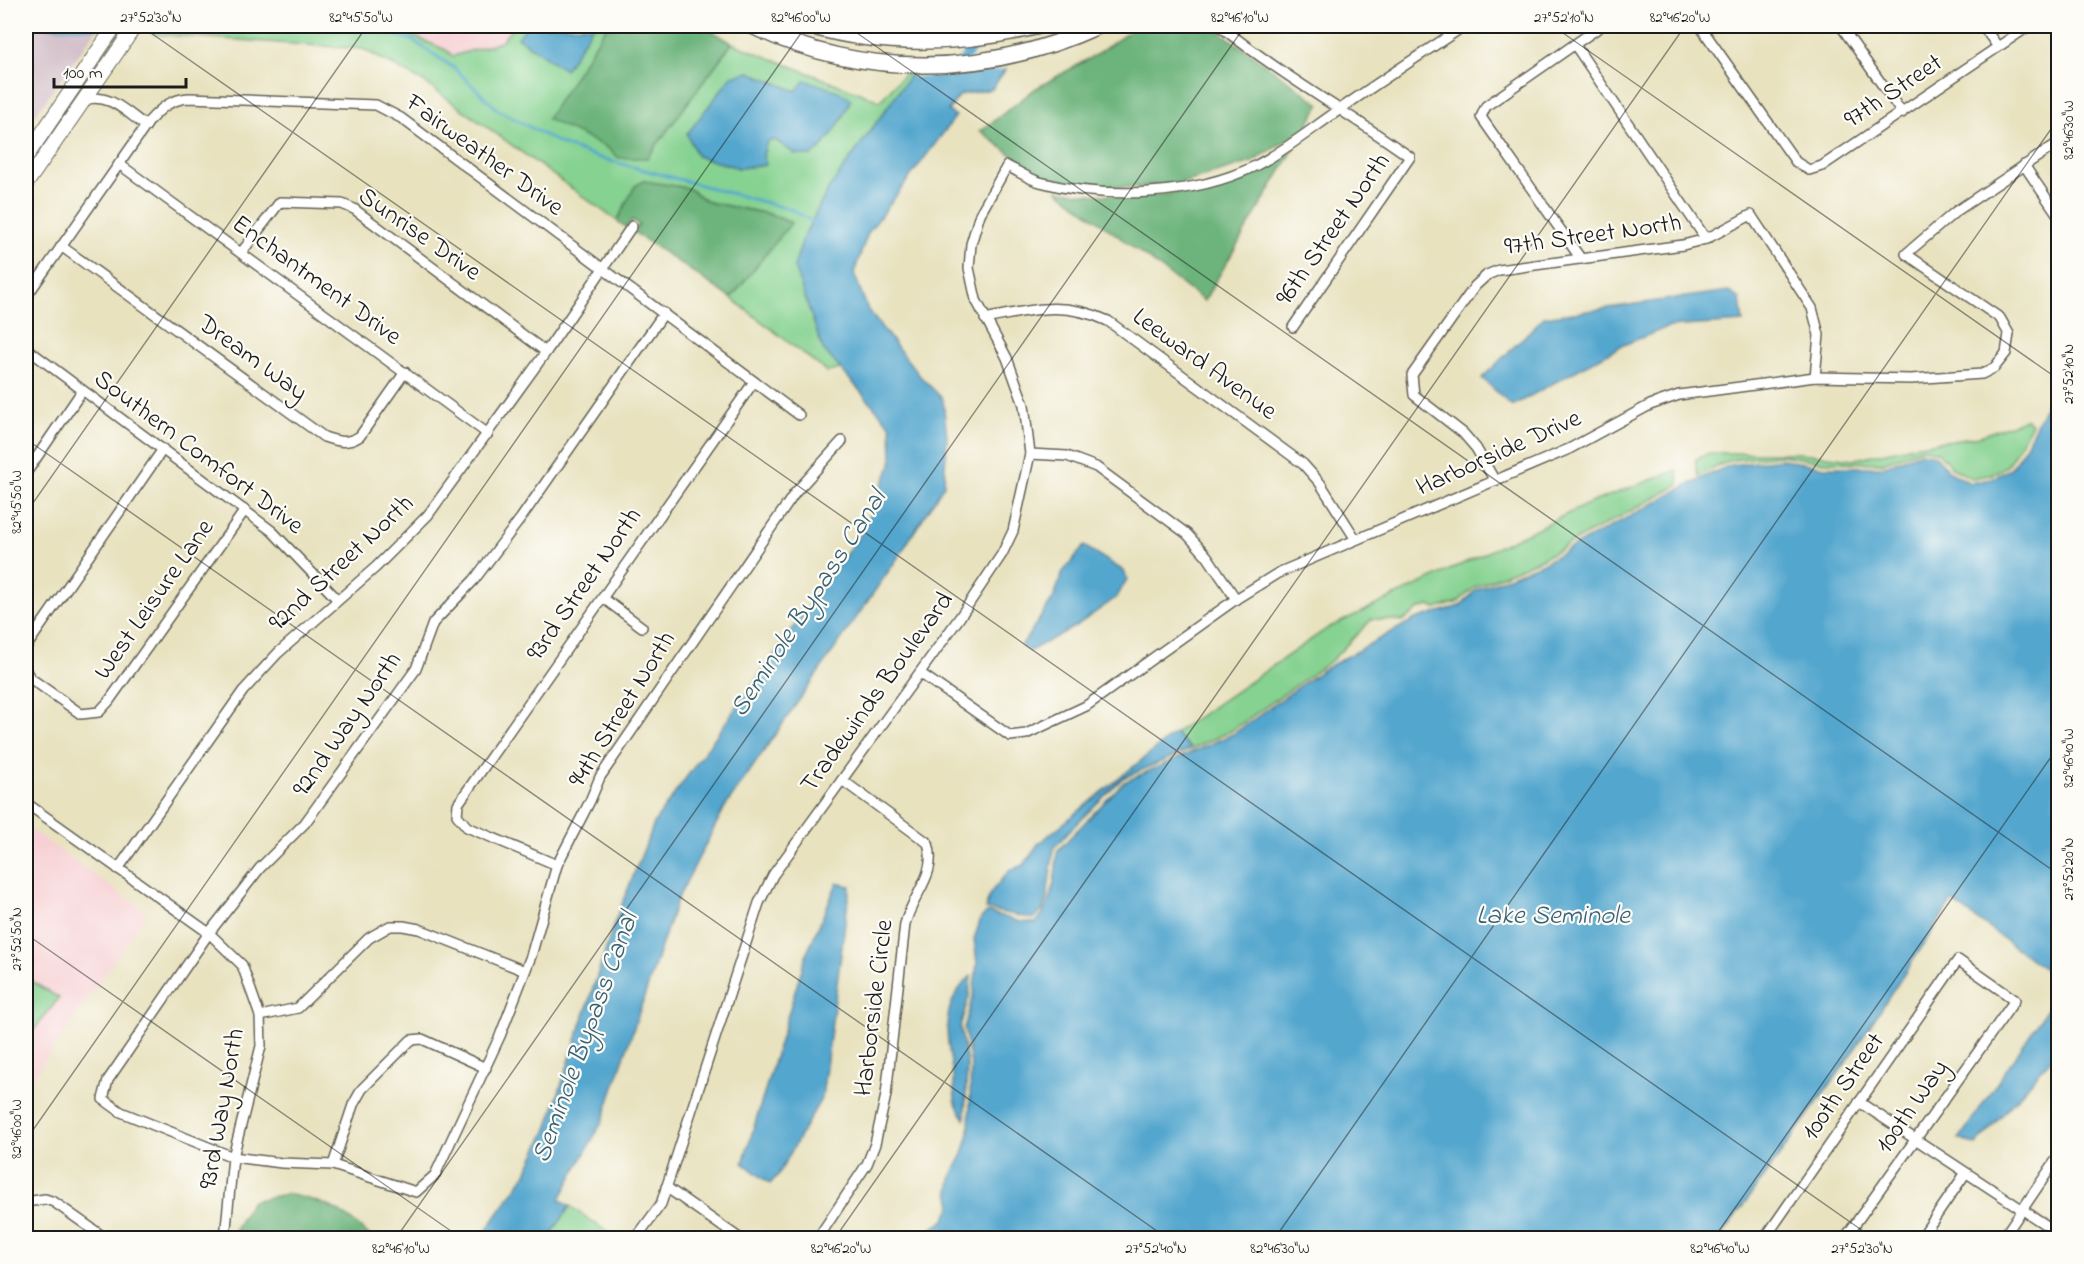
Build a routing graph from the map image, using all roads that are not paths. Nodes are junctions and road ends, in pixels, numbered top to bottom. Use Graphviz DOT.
graph roads {
  1 [pos="115,26"];
  2 [pos="135,26"];
  3 [pos="752,26"];
  4 [pos="810,26"];
  5 [pos="1039,26"];
  6 [pos="1098,26"];
  7 [pos="1220,26"];
  8 [pos="1464,26"];
  9 [pos="1601,26"];
  10 [pos="1700,26"];
  11 [pos="1841,26"];
  12 [pos="1983,26"];
  13 [pos="2029,26"];
  14 [pos="1575,45"];
  15 [pos="1998,47"];
  16 [pos="104,70"];
  17 [pos="82,77"];
  18 [pos="93,86"];
  19 [pos="106,98"];
  20 [pos="84,100"];
  21 [pos="1338,110"];
  22 [pos="1902,113"];
  23 [pos="146,126"];
  24 [pos="2058,143"];
  25 [pos="26,157"];
  26 [pos="119,164"];
  27 [pos="2024,165"];
  28 [pos="26,184"];
  29 [pos="2058,215"];
  30 [pos="632,226"];
  31 [pos="1706,239"];
  32 [pos="61,246"];
  33 [pos="241,253"];
  34 [pos="1581,259"];
  35 [pos="602,269"];
  36 [pos="26,297"];
  37 [pos="664,313"];
  38 [pos="985,319"];
  39 [pos="1293,327"];
  40 [pos="26,348"];
  41 [pos="546,352"];
  42 [pos="405,372"];
  43 [pos="1815,377"];
  44 [pos="753,382"];
  45 [pos="82,391"];
  46 [pos="799,415"];
  47 [pos="488,434"];
  48 [pos="842,441"];
  49 [pos="163,449"];
  50 [pos="1030,454"];
  51 [pos="26,473"];
  52 [pos="1495,481"];
  53 [pos="245,510"];
  54 [pos="1355,538"];
  55 [pos="603,598"];
  56 [pos="337,599"];
  57 [pos="1236,599"];
  58 [pos="642,627"];
  59 [pos="26,647"];
  60 [pos="26,671"];
  61 [pos="920,673"];
  62 [pos="842,780"];
  63 [pos="26,803"];
  64 [pos="557,865"];
  65 [pos="118,869"];
  66 [pos="208,933"];
  67 [pos="1958,960"];
  68 [pos="525,971"];
  69 [pos="260,1016"];
  70 [pos="486,1068"];
  71 [pos="1859,1102"];
  72 [pos="1915,1140"];
  73 [pos="233,1157"];
  74 [pos="2058,1157"];
  75 [pos="333,1165"];
  76 [pos="1965,1174"];
  77 [pos="666,1186"];
  78 [pos="28,1201"];
  79 [pos="2024,1209"];
  80 [pos="2058,1233"];
  81 [pos="636,1238"];
  82 [pos="105,1239"];
  83 [pos="225,1239"];
  84 [pos="739,1239"];
  85 [pos="818,1239"];
  86 [pos="1765,1239"];
  87 [pos="1845,1239"];
  88 [pos="1921,1239"];
  89 [pos="2003,1239"];
  1 -- 17 [label="main road"];
  2 -- 16 [label="main road"];
  3 -- 6 [label="main road"];
  4 -- 5 [label="main road"];
  7 -- 21 [label="street"];
  8 -- 21 [label="street"];
  9 -- 14 [label="street"];
  10 -- 22 [label="street, 97th Street"];
  11 -- 22 [label="street"];
  12 -- 15 [label="street"];
  13 -- 15 [label="street, 97th Street"];
  14 -- 31 [label="street"];
  14 -- 34 [label="street"];
  15 -- 22 [label="street, 97th Street"];
  16 -- 18 [label="main road"];
  16 -- 19 [label="street"];
  17 -- 18 [label="main road"];
  17 -- 25 [label="main road"];
  18 -- 20 [label="main road"];
  19 -- 20 [label="street"];
  19 -- 23 [label="street"];
  20 -- 28 [label="main road"];
  21 -- 38 [label="street, Tradewinds Boulevard"];
  21 -- 39 [label="street, 96th Street North"];
  23 -- 26 [label="street, Fairweather Drive"];
  23 -- 35 [label="street, Fairweather Drive"];
  24 -- 27 [label="street"];
  26 -- 32 [label="street, Fairweather Drive"];
  26 -- 33 [label="street, Enchantment Drive"];
  27 -- 29 [label="street"];
  27 -- 43 [label="street, Harborside Drive"];
  30 -- 35 [label="street, 92nd Street North"];
  31 -- 34 [label="street, 97th Street North"];
  31 -- 43 [label="street, 97th Street North"];
  32 -- 36 [label="street, Fairweather Drive"];
  32 -- 42 [label="street, Dream Way"];
  33 -- 41 [label="street, Sunrise Drive"];
  33 -- 42 [label="street, Enchantment Drive"];
  34 -- 52 [label="street, 97th Street North"];
  35 -- 37 [label="street, Fairweather Drive"];
  35 -- 41 [label="street, 92nd Street North"];
  37 -- 44 [label="street, Fairweather Drive"];
  37 -- 66 [label="street, 92nd Way North"];
  38 -- 50 [label="street, Tradewinds Boulevard"];
  38 -- 54 [label="street, Leeward Avenue"];
  40 -- 45 [label="street, Southern Comfort Drive"];
  41 -- 47 [label="street, 92nd Street North"];
  42 -- 47 [label="street, Enchantment Drive"];
  43 -- 52 [label="street, Harborside Drive"];
  44 -- 46 [label="street, Fairweather Drive"];
  44 -- 55 [label="street, 93rd Street North"];
  45 -- 49 [label="street, Southern Comfort Drive"];
  45 -- 51 [label="street"];
  47 -- 56 [label="street, 92nd Street North"];
  48 -- 64 [label="street, 94th Street North"];
  49 -- 53 [label="street, Southern Comfort Drive"];
  49 -- 59 [label="street"];
  50 -- 57 [label="street"];
  50 -- 61 [label="street, Tradewinds Boulevard"];
  52 -- 54 [label="street, Harborside Drive"];
  53 -- 56 [label="street, Southern Comfort Drive"];
  53 -- 60 [label="street, West Leisure Lane"];
  54 -- 57 [label="street, Harborside Drive"];
  55 -- 58 [label="street"];
  55 -- 64 [label="street, 93rd Street North"];
  56 -- 65 [label="street, 92nd Street North"];
  57 -- 61 [label="street, Harborside Drive"];
  61 -- 62 [label="street, Tradewinds Boulevard"];
  62 -- 77 [label="street, Tradewinds Boulevard"];
  62 -- 85 [label="street, Harborside Circle"];
  63 -- 65 [label="street, 93rd Way North"];
  64 -- 68 [label="street, 94th Street North"];
  65 -- 66 [label="street, 93rd Way North"];
  66 -- 69 [label="street, 93rd Way North"];
  66 -- 73 [label="street, 92nd Way North"];
  67 -- 71 [label="street, 100th Street"];
  67 -- 72 [label="street, 100th Way"];
  68 -- 69 [label="street"];
  68 -- 70 [label="street, 94th Street North"];
  69 -- 73 [label="street, 93rd Way North"];
  70 -- 75 [label="street, 94th Street North"];
  70 -- 75 [label="street"];
  71 -- 72 [label="street"];
  71 -- 86 [label="street, 100th Street"];
  72 -- 76 [label="street"];
  72 -- 87 [label="street, 100th Way"];
  73 -- 75 [label="street"];
  73 -- 83 [label="street, 93rd Way North"];
  74 -- 79 [label="street"];
  76 -- 79 [label="street"];
  76 -- 88 [label="street"];
  77 -- 81 [label="street, Tradewinds Boulevard"];
  77 -- 84 [label="street"];
  78 -- 82 [label="street"];
  79 -- 80 [label="street"];
  79 -- 89 [label="street"];
}
